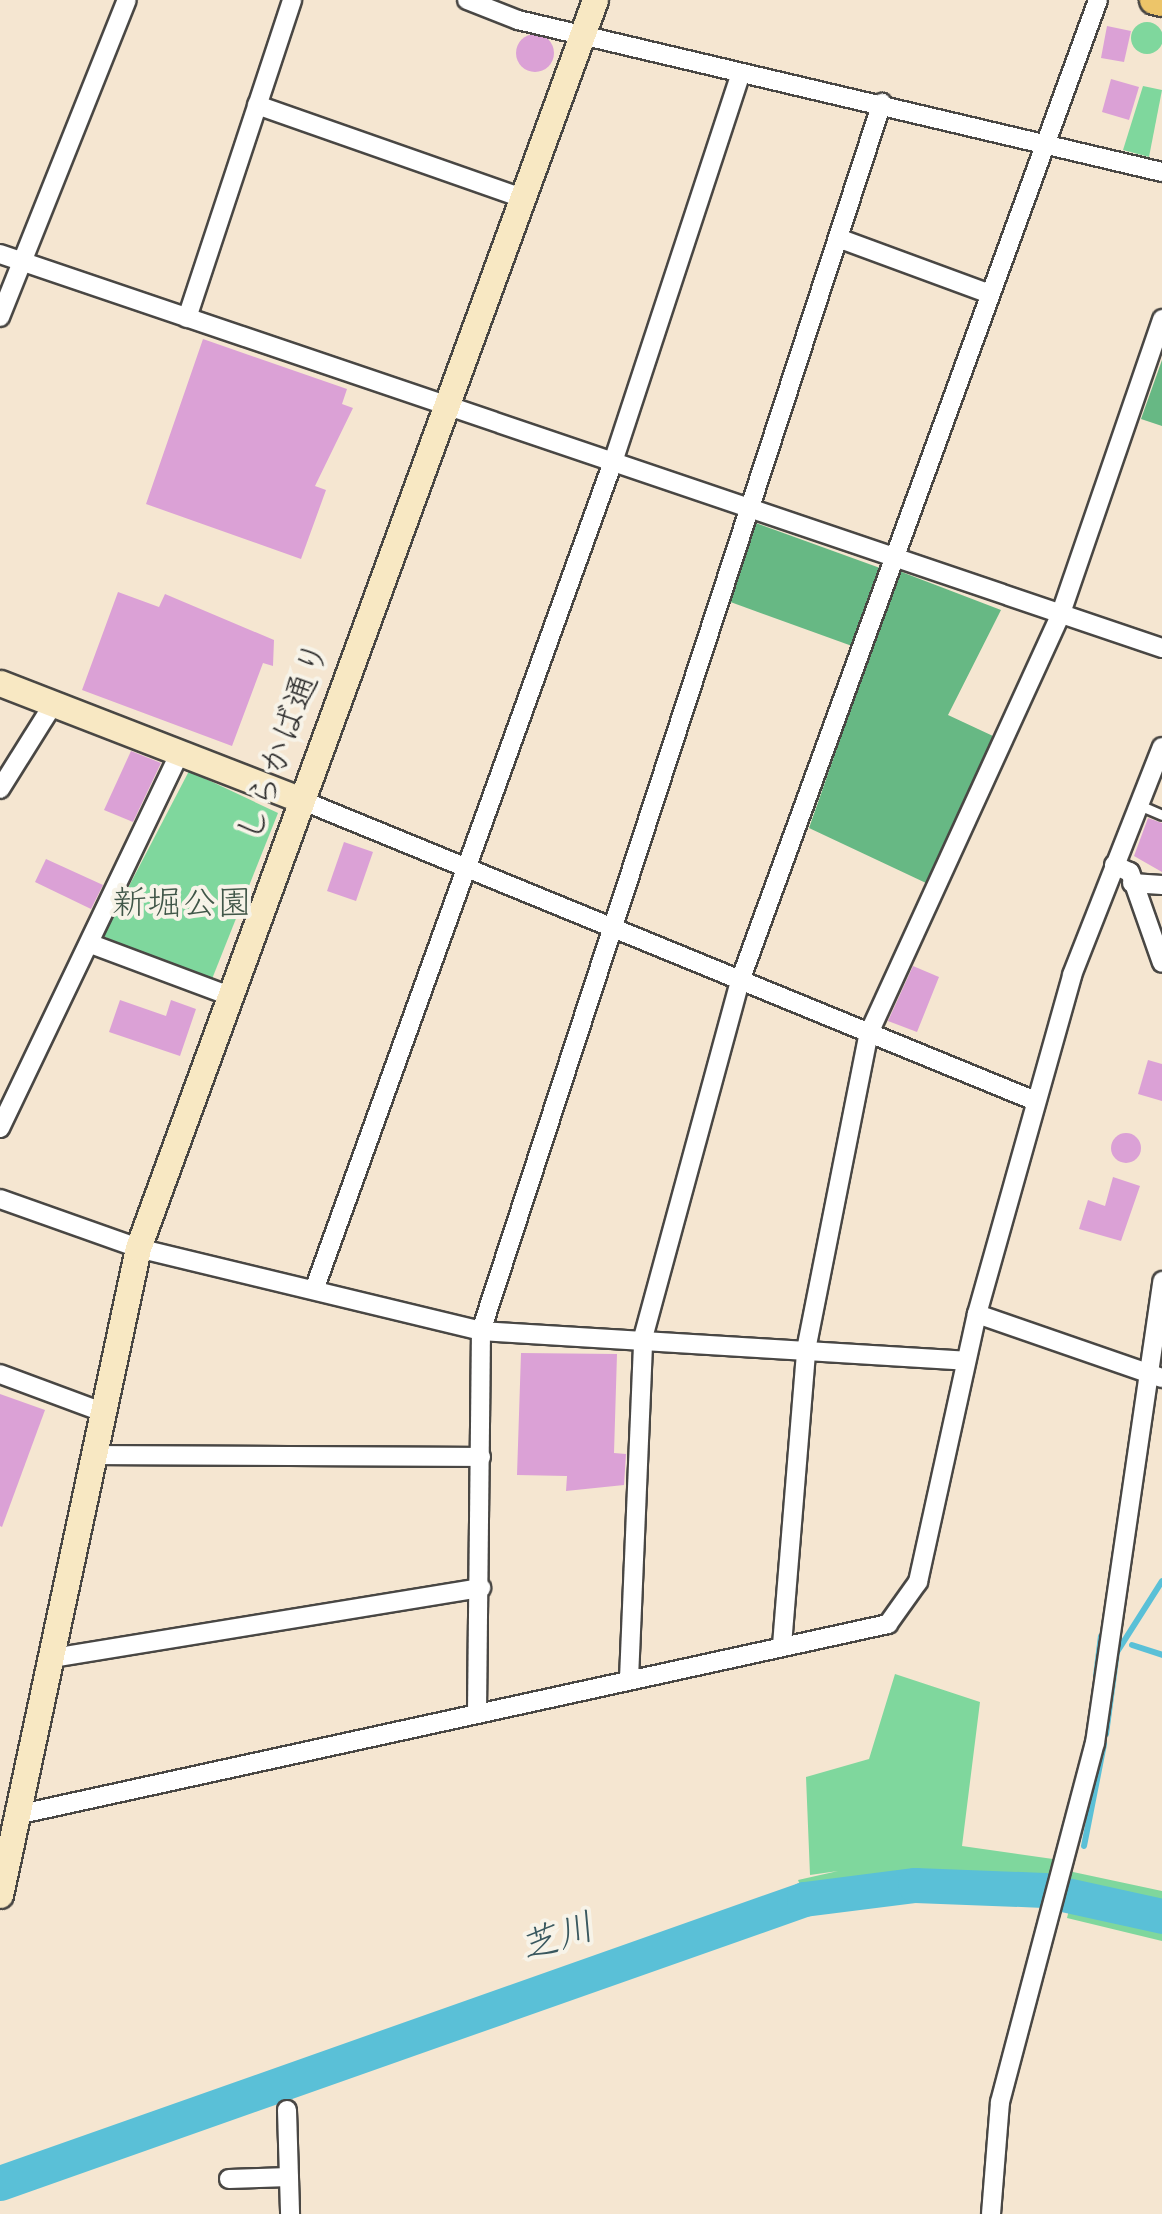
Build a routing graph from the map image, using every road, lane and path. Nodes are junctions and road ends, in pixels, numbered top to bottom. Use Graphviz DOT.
graph roads {
  1 [pos="126,0"];
  2 [pos="292,0"];
  3 [pos="467,0"];
  4 [pos="596,0"];
  5 [pos="1098,0"];
  6 [pos="1154,0"];
  7 [pos="1162,2"];
  8 [pos="583,34"];
  9 [pos="741,73"];
  10 [pos="882,103"];
  11 [pos="257,105"];
  12 [pos="1048,138"];
  13 [pos="1162,172"];
  14 [pos="526,199"];
  15 [pos="838,238"];
  16 [pos="0,254"];
  17 [pos="23,262"];
  18 [pos="990,294"];
  19 [pos="0,318"];
  20 [pos="187,318"];
  21 [pos="1162,319"];
  22 [pos="450,402"];
  23 [pos="614,459"];
  24 [pos="752,502"];
  25 [pos="898,555"];
  26 [pos="1062,613"];
  27 [pos="1162,648"];
  28 [pos="0,683"];
  29 [pos="54,703"];
  30 [pos="1162,746"];
  31 [pos="180,753"];
  32 [pos="0,788"];
  33 [pos="301,800"];
  34 [pos="1136,804"];
  35 [pos="1162,815"];
  36 [pos="1114,865"];
  37 [pos="465,870"];
  38 [pos="1132,882"];
  39 [pos="1162,885"];
  40 [pos="613,930"];
  41 [pos="92,944"];
  42 [pos="1162,963"];
  43 [pos="740,981"];
  44 [pos="230,996"];
  45 [pos="869,1033"];
  46 [pos="1033,1100"];
  47 [pos="0,1128"];
  48 [pos="0,1199"];
  49 [pos="138,1248"];
  50 [pos="1162,1281"];
  51 [pos="314,1290"];
  52 [pos="977,1314"];
  53 [pos="481,1331"];
  54 [pos="643,1338"];
  55 [pos="806,1350"];
  56 [pos="965,1361"];
  57 [pos="0,1374"];
  58 [pos="1155,1376"];
  59 [pos="106,1414"];
  60 [pos="97,1455"];
  61 [pos="481,1456"];
  62 [pos="481,1588"];
  63 [pos="782,1645"];
  64 [pos="54,1658"];
  65 [pos="629,1679"];
  66 [pos="477,1712"];
  67 [pos="10,1815"];
  68 [pos="0,1896"];
  69 [pos="287,2110"];
  70 [pos="289,2178"];
  71 [pos="229,2179"];
  72 [pos="290,2214"];
  73 [pos="991,2214"];
  1 -- 17 [label="street"];
  2 -- 11 [label="street"];
  3 -- 8 [label="street"];
  4 -- 8 [label="street, しらかば通り"];
  5 -- 12 [label="street"];
  6 -- 7 [label="main road"];
  8 -- 9 [label="street"];
  8 -- 14 [label="street, しらかば通り"];
  9 -- 10 [label="street"];
  9 -- 23 [label="street"];
  10 -- 12 [label="street"];
  10 -- 15 [label="street"];
  11 -- 14 [label="street"];
  11 -- 20 [label="street"];
  12 -- 13 [label="street"];
  12 -- 18 [label="street"];
  14 -- 22 [label="street, しらかば通り"];
  15 -- 18 [label="street"];
  15 -- 24 [label="street"];
  16 -- 17 [label="street"];
  17 -- 19 [label="street"];
  17 -- 20 [label="street"];
  18 -- 25 [label="street"];
  20 -- 22 [label="street"];
  21 -- 26 [label="street"];
  22 -- 23 [label="street"];
  22 -- 33 [label="street, しらかば通り"];
  23 -- 24 [label="street"];
  23 -- 37 [label="street"];
  24 -- 25 [label="street"];
  24 -- 40 [label="street"];
  25 -- 26 [label="street"];
  25 -- 43 [label="street"];
  26 -- 27 [label="street"];
  26 -- 45 [label="street"];
  28 -- 29 [label="street"];
  29 -- 31 [label="street"];
  29 -- 32 [label="street"];
  30 -- 34 [label="street"];
  31 -- 33 [label="street"];
  31 -- 41 [label="street"];
  33 -- 37 [label="street"];
  33 -- 44 [label="street, しらかば通り"];
  34 -- 35 [label="lane"];
  34 -- 36 [label="street"];
  36 -- 38 [label="street"];
  36 -- 46 [label="street"];
  37 -- 40 [label="street"];
  37 -- 51 [label="street"];
  38 -- 39 [label="street"];
  38 -- 42 [label="street"];
  40 -- 43 [label="street"];
  40 -- 53 [label="street"];
  41 -- 44 [label="street"];
  41 -- 47 [label="street"];
  43 -- 45 [label="street"];
  43 -- 54 [label="street"];
  44 -- 49 [label="street, しらかば通り"];
  45 -- 46 [label="street"];
  45 -- 55 [label="street"];
  46 -- 52 [label="street"];
  48 -- 49 [label="street"];
  49 -- 51 [label="street"];
  49 -- 59 [label="street, しらかば通り"];
  50 -- 58 [label="street"];
  51 -- 53 [label="street"];
  52 -- 56 [label="street"];
  52 -- 58 [label="street"];
  53 -- 54 [label="street"];
  53 -- 61 [label="street"];
  54 -- 55 [label="street"];
  54 -- 65 [label="street"];
  55 -- 56 [label="street"];
  55 -- 63 [label="street"];
  56 -- 63 [label="street"];
  57 -- 59 [label="street"];
  58 -- 73 [label="street"];
  59 -- 60 [label="street, しらかば通り"];
  60 -- 61 [label="street"];
  60 -- 64 [label="street, しらかば通り"];
  61 -- 62 [label="street"];
  62 -- 64 [label="street"];
  62 -- 66 [label="street"];
  63 -- 65 [label="street"];
  64 -- 67 [label="street, しらかば通り"];
  65 -- 66 [label="street"];
  66 -- 67 [label="street"];
  67 -- 68 [label="street, しらかば通り"];
  69 -- 70 [label="street"];
  70 -- 71 [label="street"];
  70 -- 72 [label="street"];
}
